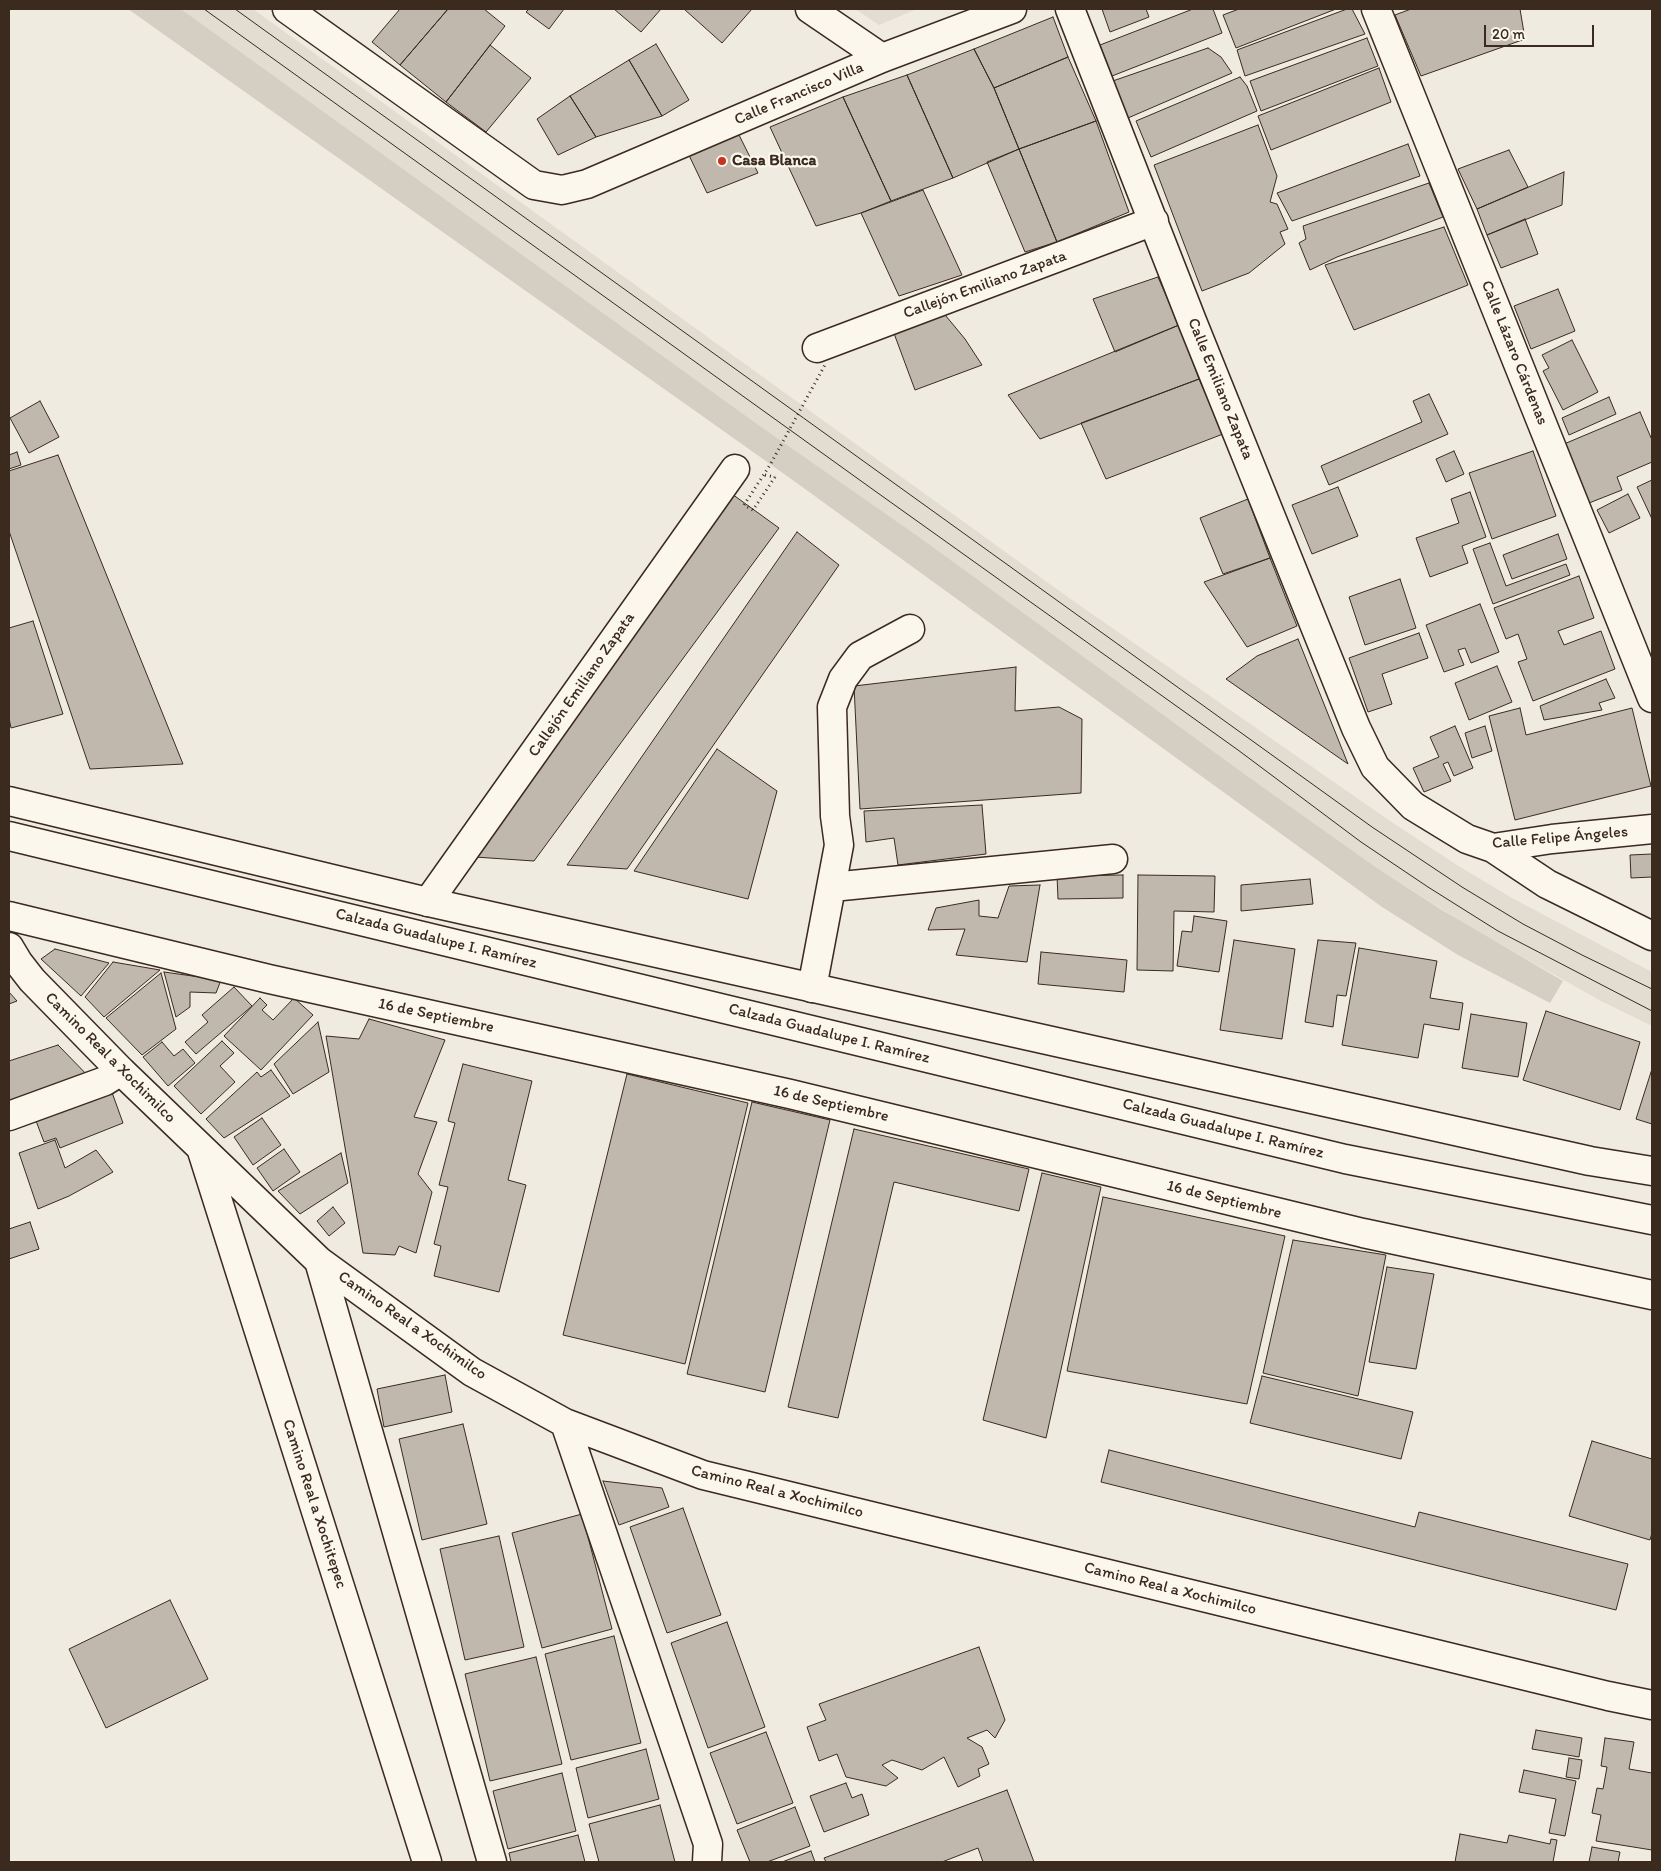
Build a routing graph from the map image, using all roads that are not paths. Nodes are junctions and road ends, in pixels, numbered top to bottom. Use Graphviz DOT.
graph roads {
  1 [pos="287,9"];
  2 [pos="810,9"];
  3 [pos="1012,9"];
  4 [pos="1070,9"];
  5 [pos="1376,9"];
  6 [pos="882,58"];
  7 [pos="1154,221"];
  8 [pos="822,355"];
  9 [pos="735,469"];
  10 [pos="910,629"];
  11 [pos="1652,698"];
  12 [pos="1375,767"];
  13 [pos="9,801"];
  14 [pos="1652,829"];
  15 [pos="9,836"];
  16 [pos="1493,848"];
  17 [pos="1113,859"];
  18 [pos="832,887"];
  19 [pos="428,902"];
  20 [pos="12,923"];
  21 [pos="1652,936"];
  22 [pos="9,947"];
  23 [pos="812,988"];
  24 [pos="121,1071"];
  25 [pos="9,1116"];
  26 [pos="201,1147"];
  27 [pos="1652,1171"];
  28 [pos="1652,1220"];
  29 [pos="320,1261"];
  30 [pos="1652,1295"];
  31 [pos="565,1423"];
  32 [pos="1652,1705"];
  33 [pos="426,1862"];
  34 [pos="492,1862"];
  35 [pos="707,1862"];
  1 -- 6 [label="street, Calle Francisco Villa"];
  2 -- 6 [label="street"];
  3 -- 6 [label="street, Calle Francisco Villa"];
  4 -- 7 [label="street, Calle Emiliano Zapata"];
  5 -- 11 [label="street, Calle Lázaro Cárdenas"];
  7 -- 8 [label="street, Callejón Emiliano Zapata"];
  7 -- 12 [label="street, Calle Emiliano Zapata"];
  9 -- 19 [label="street, Callejón Emiliano Zapata"];
  10 -- 18 [label="street"];
  12 -- 16 [label="street, Calle Felipe Ángeles"];
  13 -- 19 [label="street, Calzada Guadalupe I. Ramírez"];
  14 -- 16 [label="street, Calle Felipe Ángeles"];
  15 -- 28 [label="street, Calzada Guadalupe I. Ramírez"];
  16 -- 21 [label="street"];
  17 -- 18 [label="street"];
  18 -- 23 [label="street"];
  19 -- 23 [label="street, Calzada Guadalupe I. Ramírez"];
  20 -- 30 [label="street, 16 de Septiembre"];
  22 -- 24 [label="street, Camino Real a Xochimilco"];
  23 -- 27 [label="street, Calzada Guadalupe I. Ramírez"];
  24 -- 25 [label="street"];
  24 -- 26 [label="street, Camino Real a Xochimilco"];
  26 -- 29 [label="street, Camino Real a Xochimilco"];
  26 -- 33 [label="street, Camino Real a Xochitepec"];
  29 -- 31 [label="street, Camino Real a Xochimilco"];
  29 -- 34 [label="street"];
  31 -- 32 [label="street, Camino Real a Xochimilco"];
  31 -- 35 [label="street"];
}
